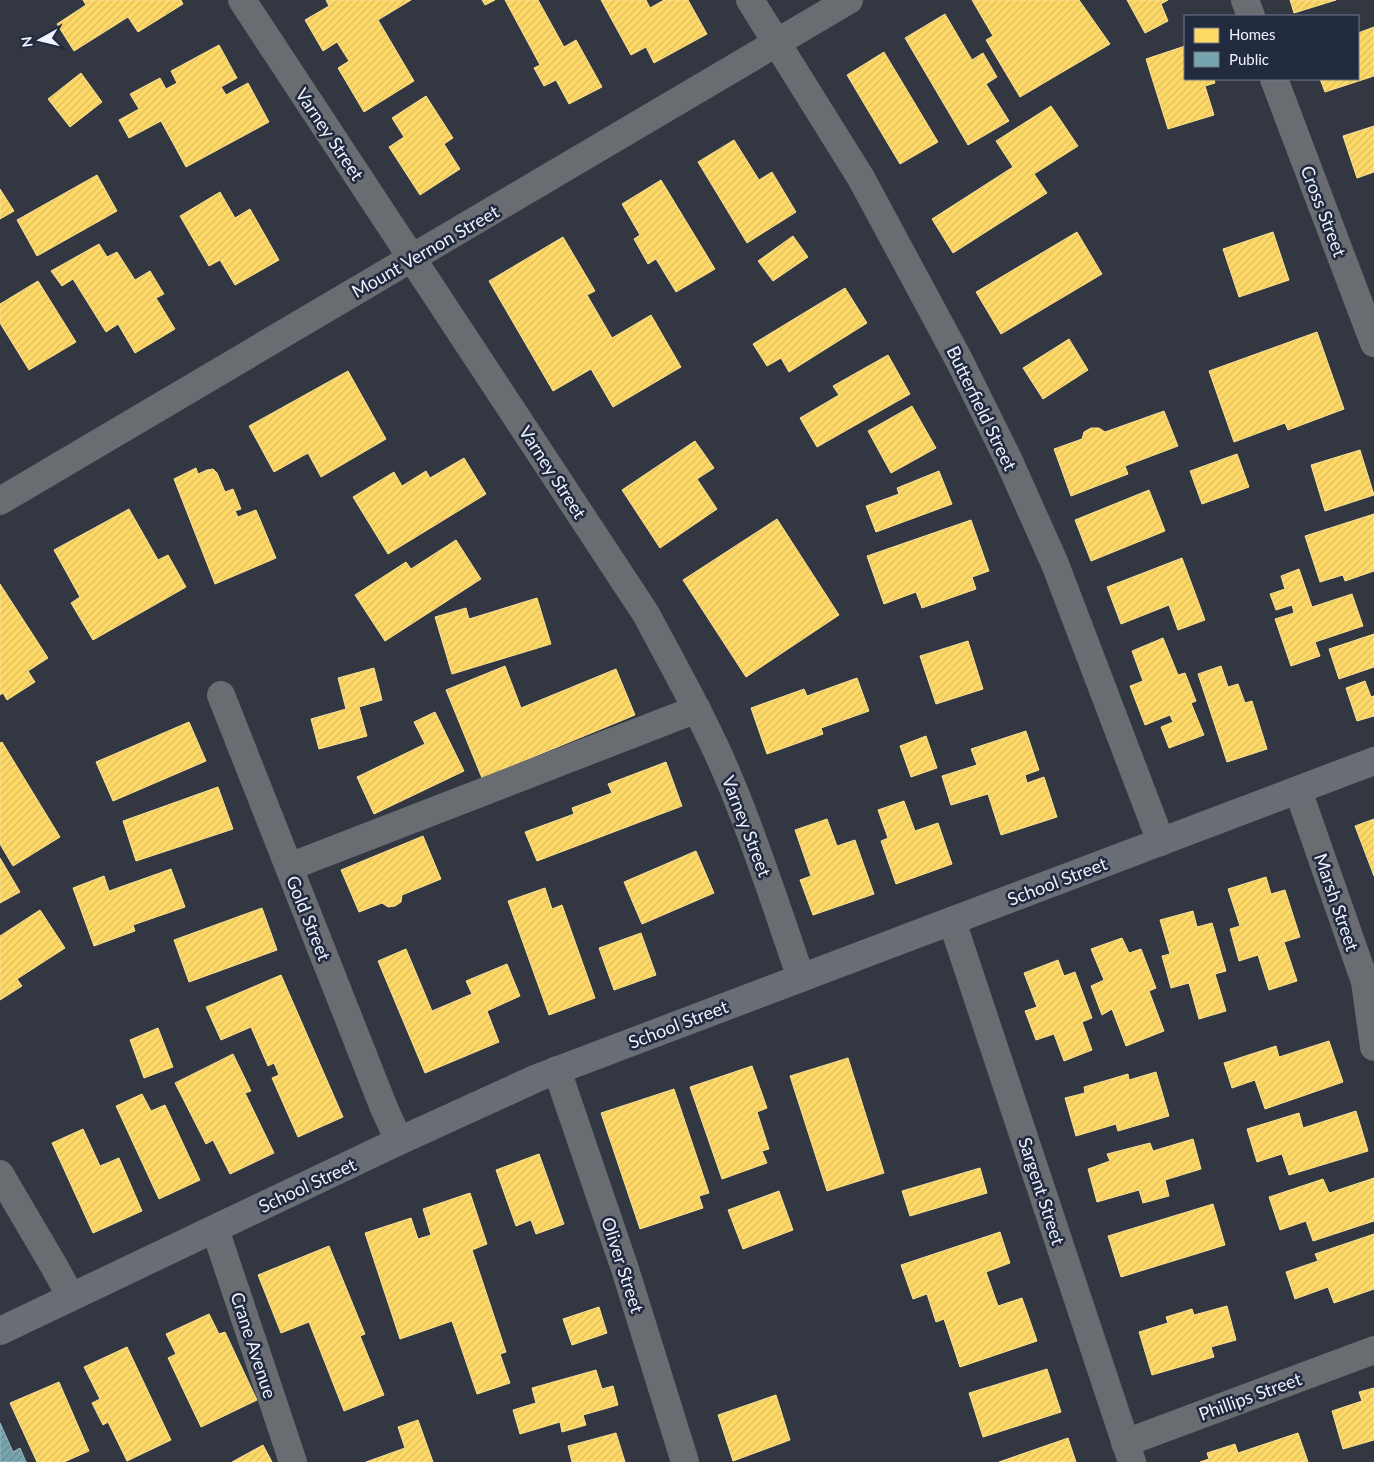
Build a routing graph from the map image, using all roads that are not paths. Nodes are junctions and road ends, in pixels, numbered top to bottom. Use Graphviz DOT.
graph roads {
  1 [pos="242,0"];
  2 [pos="750,0"];
  3 [pos="849,0"];
  4 [pos="1245,0"];
  5 [pos="1251,15"];
  6 [pos="776,44"];
  7 [pos="1274,80"];
  8 [pos="413,258"];
  9 [pos="1374,343"];
  10 [pos="0,501"];
  11 [pos="221,694"];
  12 [pos="697,709"];
  13 [pos="1374,761"];
  14 [pos="1298,790"];
  15 [pos="1161,842"];
  16 [pos="289,867"];
  17 [pos="952,921"];
  18 [pos="801,978"];
  19 [pos="1374,1047"];
  20 [pos="558,1070"];
  21 [pos="399,1142"];
  22 [pos="0,1174"];
  23 [pos="215,1229"];
  24 [pos="70,1297"];
  25 [pos="0,1330"];
  26 [pos="1374,1350"];
  27 [pos="1129,1452"];
  28 [pos="292,1462"];
  29 [pos="685,1462"];
  1 -- 8 [label="street, Varney Street"];
  2 -- 6 [label="street, Butterfield Street"];
  3 -- 6 [label="street, Mount Vernon Street"];
  4 -- 5 [label="street"];
  6 -- 8 [label="street, Mount Vernon Street"];
  6 -- 15 [label="street, Butterfield Street"];
  7 -- 9 [label="street, Cross Street"];
  8 -- 10 [label="street, Mount Vernon Street"];
  8 -- 12 [label="street, Varney Street"];
  11 -- 16 [label="street, Gold Street"];
  12 -- 16 [label="street"];
  12 -- 18 [label="street, Varney Street"];
  13 -- 14 [label="main road, School Street"];
  14 -- 15 [label="main road, School Street"];
  14 -- 19 [label="street, Marsh Street"];
  15 -- 17 [label="main road, School Street"];
  16 -- 21 [label="street, Gold Street"];
  17 -- 18 [label="main road, School Street"];
  17 -- 27 [label="street, Sargent Street"];
  18 -- 20 [label="main road, School Street"];
  20 -- 21 [label="main road, School Street"];
  20 -- 29 [label="street, Oliver Street"];
  21 -- 23 [label="main road, School Street"];
  22 -- 24 [label="street"];
  23 -- 24 [label="main road, School Street"];
  23 -- 28 [label="street, Crane Avenue"];
  24 -- 25 [label="main road, School Street"];
  26 -- 27 [label="street, Phillips Street"];
}
